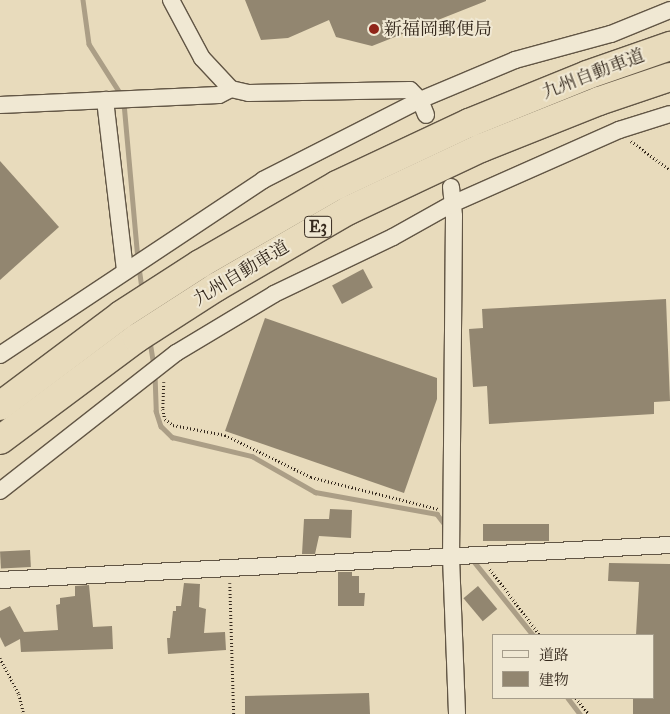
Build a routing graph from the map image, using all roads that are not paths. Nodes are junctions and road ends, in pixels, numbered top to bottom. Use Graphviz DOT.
graph roads {
  1 [pos="171,0"];
  2 [pos="670,10"];
  3 [pos="670,46"];
  4 [pos="670,77"];
  5 [pos="231,89"];
  6 [pos="105,100"];
  7 [pos="0,105"];
  8 [pos="423,108"];
  9 [pos="670,114"];
  10 [pos="451,187"];
  11 [pos="452,204"];
  12 [pos="125,271"];
  13 [pos="0,355"];
  14 [pos="0,406"];
  15 [pos="0,440"];
  16 [pos="0,490"];
  17 [pos="670,544"];
  18 [pos="451,557"];
  19 [pos="0,580"];
  20 [pos="457,714"];
  1 -- 5 [label="street"];
  2 -- 8 [label="street"];
  3 -- 14 [label="highway, 九州自動車道 / E3"];
  4 -- 15 [label="highway, 九州自動車道 / E3"];
  5 -- 6 [label="street"];
  5 -- 8 [label="street"];
  6 -- 7 [label="street"];
  6 -- 12 [label="street"];
  8 -- 12 [label="street"];
  9 -- 11 [label="street"];
  10 -- 11 [label="street"];
  11 -- 16 [label="street"];
  11 -- 18 [label="street"];
  12 -- 13 [label="street"];
  17 -- 18 [label="street"];
  18 -- 19 [label="street"];
  18 -- 20 [label="street"];
}
